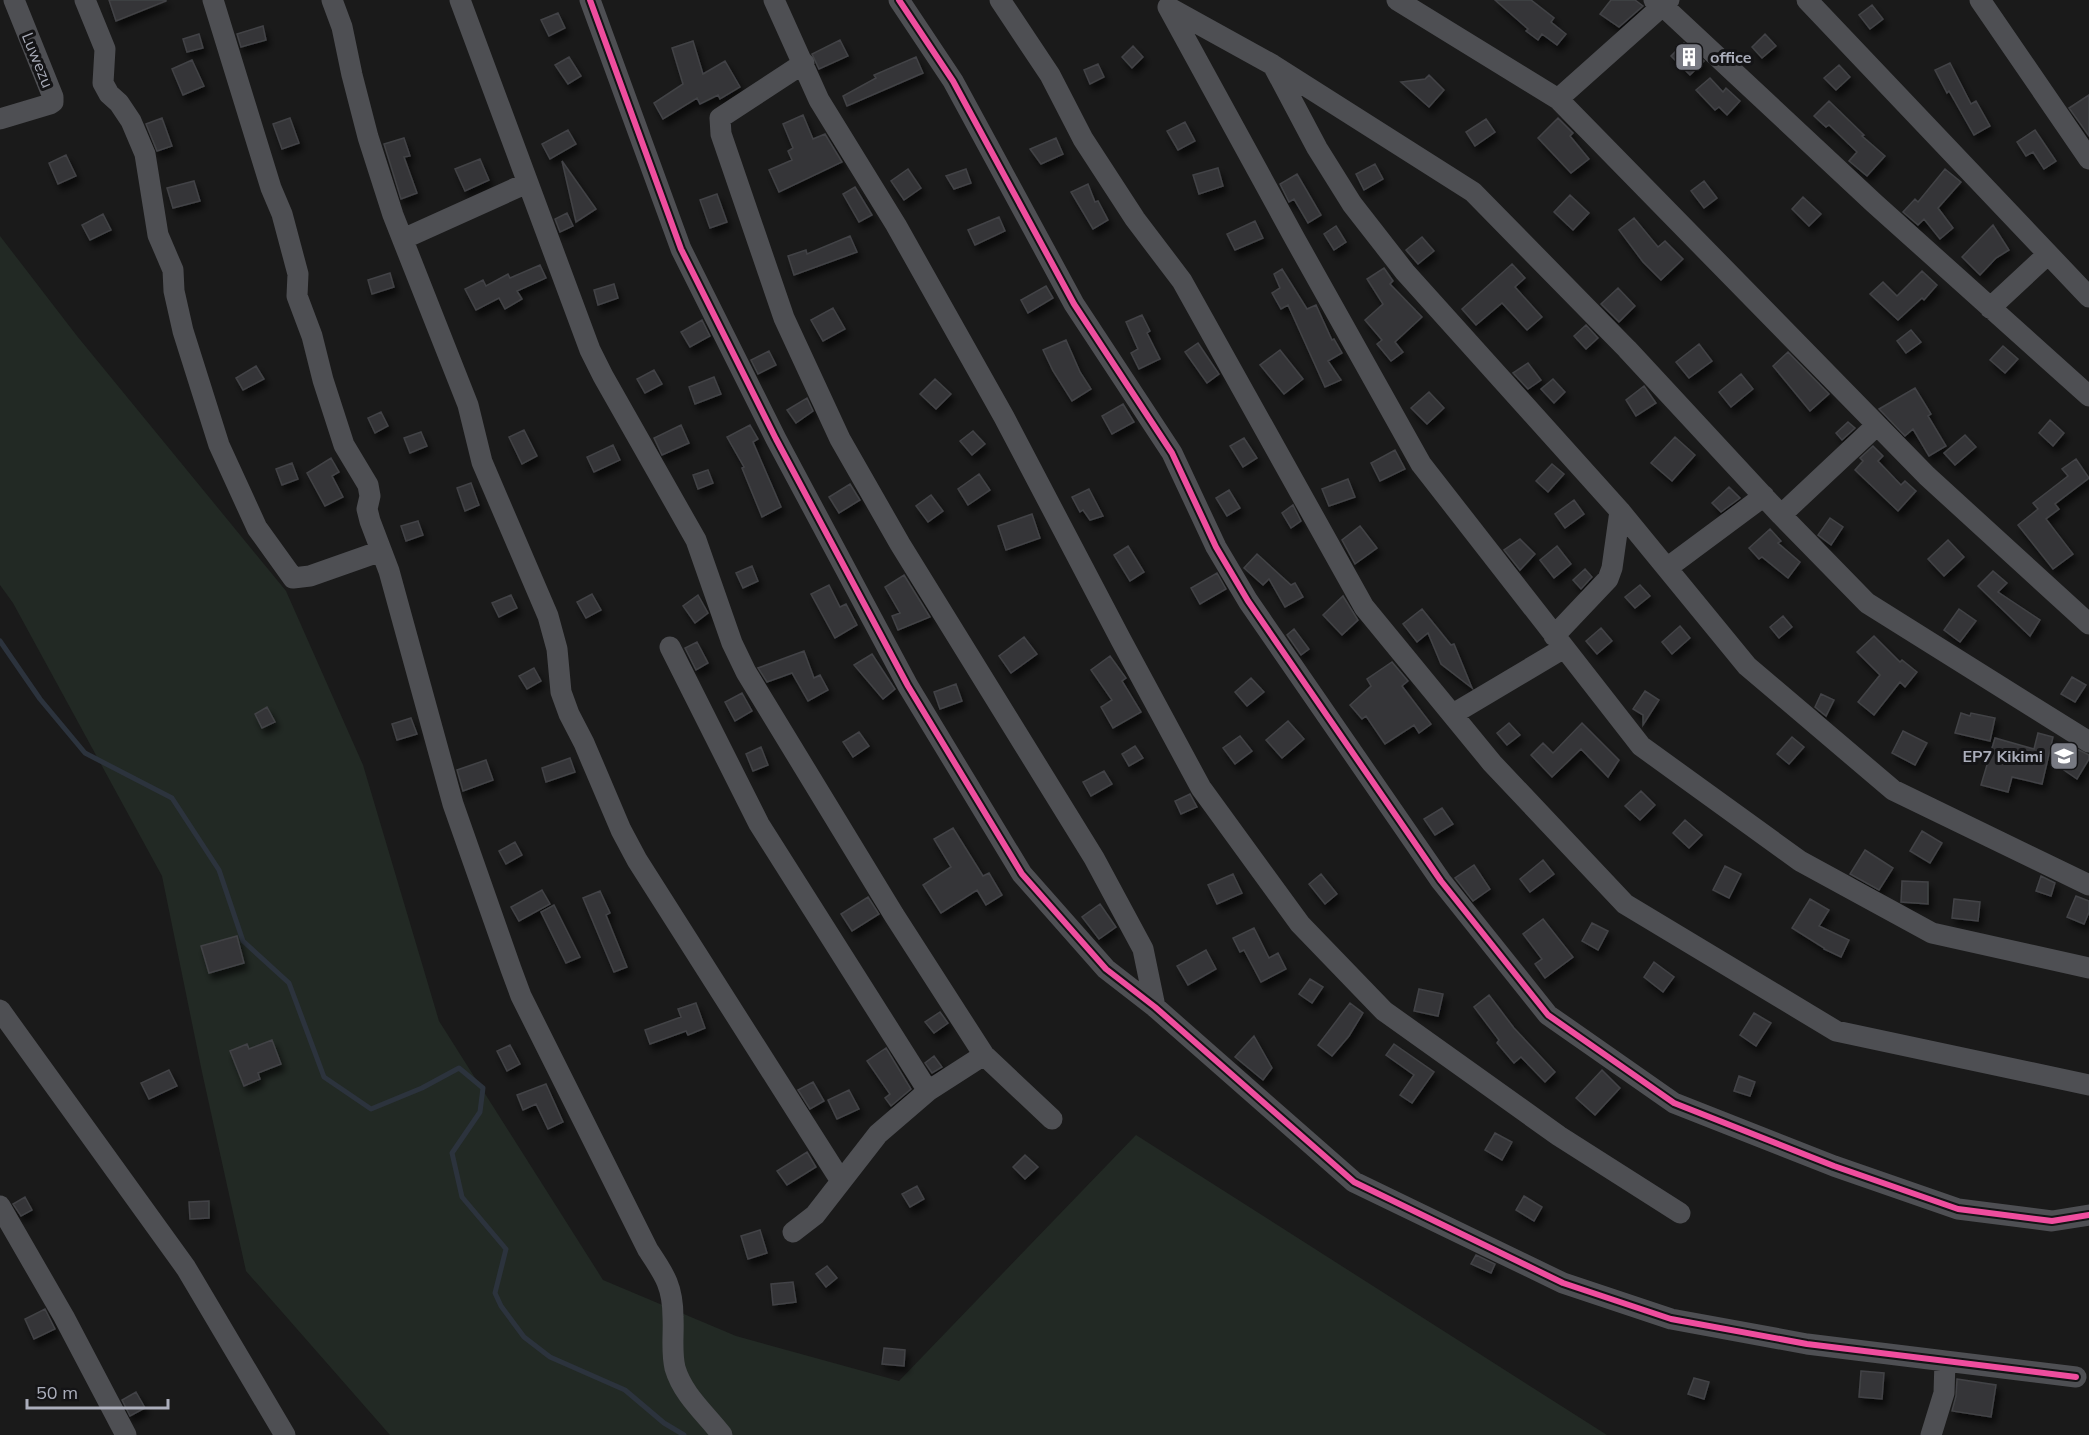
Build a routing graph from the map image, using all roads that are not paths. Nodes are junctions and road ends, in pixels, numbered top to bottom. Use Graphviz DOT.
graph roads {
  1 [pos="14,0"];
  2 [pos="85,0"];
  3 [pos="213,0"];
  4 [pos="332,0"];
  5 [pos="460,0"];
  6 [pos="590,0"];
  7 [pos="774,0"];
  8 [pos="899,0"];
  9 [pos="1000,0"];
  10 [pos="1397,0"];
  11 [pos="1808,0"];
  12 [pos="1980,0"];
  13 [pos="1662,2"];
  14 [pos="1163,3"];
  15 [pos="804,63"];
  16 [pos="1273,65"];
  17 [pos="1558,99"];
  18 [pos="0,119"];
  19 [pos="2089,159"];
  20 [pos="527,183"];
  21 [pos="403,239"];
  22 [pos="2048,254"];
  23 [pos="2089,297"];
  24 [pos="1990,308"];
  25 [pos="2089,396"];
  26 [pos="1877,425"];
  27 [pos="1764,496"];
  28 [pos="1620,511"];
  29 [pos="1781,515"];
  30 [pos="381,551"];
  31 [pos="1666,568"];
  32 [pos="2089,624"];
  33 [pos="1559,642"];
  34 [pos="670,647"];
  35 [pos="1453,714"];
  36 [pos="2089,742"];
  37 [pos="2089,885"];
  38 [pos="2089,968"];
  39 [pos="1155,1007"];
  40 [pos="0,1010"];
  41 [pos="984,1055"];
  42 [pos="2089,1085"];
  43 [pos="928,1091"];
  44 [pos="1052,1119"];
  45 [pos="841,1181"];
  46 [pos="0,1206"];
  47 [pos="1680,1213"];
  48 [pos="2089,1215"];
  49 [pos="793,1232"];
  50 [pos="1945,1361"];
  51 [pos="2076,1377"];
  52 [pos="126,1435"];
  53 [pos="285,1435"];
  54 [pos="722,1435"];
  55 [pos="1931,1435"];
  1 -- 18 [label="street, Luwezu"];
  2 -- 30 [label="street"];
  3 -- 30 [label="street"];
  4 -- 21 [label="street"];
  5 -- 20 [label="street"];
  6 -- 39 [label="street"];
  7 -- 15 [label="street"];
  8 -- 48 [label="street"];
  9 -- 35 [label="street"];
  10 -- 17 [label="street"];
  11 -- 22 [label="street"];
  12 -- 19 [label="street"];
  13 -- 17 [label="street"];
  13 -- 24 [label="street"];
  14 -- 16 [label="street"];
  14 -- 33 [label="street"];
  15 -- 39 [label="street"];
  15 -- 47 [label="street"];
  16 -- 27 [label="street"];
  16 -- 28 [label="street"];
  17 -- 26 [label="street"];
  20 -- 21 [label="street"];
  20 -- 41 [label="street"];
  21 -- 45 [label="street"];
  22 -- 23 [label="street"];
  22 -- 24 [label="street"];
  24 -- 25 [label="street"];
  26 -- 29 [label="street"];
  26 -- 32 [label="street"];
  27 -- 29 [label="street"];
  27 -- 31 [label="street"];
  28 -- 31 [label="street"];
  28 -- 33 [label="street"];
  29 -- 36 [label="street"];
  30 -- 54 [label="street"];
  31 -- 37 [label="street"];
  33 -- 35 [label="street"];
  33 -- 38 [label="street"];
  34 -- 43 [label="street"];
  35 -- 42 [label="street"];
  39 -- 50 [label="street"];
  40 -- 53 [label="street"];
  41 -- 43 [label="street"];
  41 -- 44 [label="street"];
  43 -- 45 [label="street"];
  45 -- 49 [label="street"];
  46 -- 52 [label="street"];
  50 -- 51 [label="street"];
  50 -- 55 [label="street"];
}
